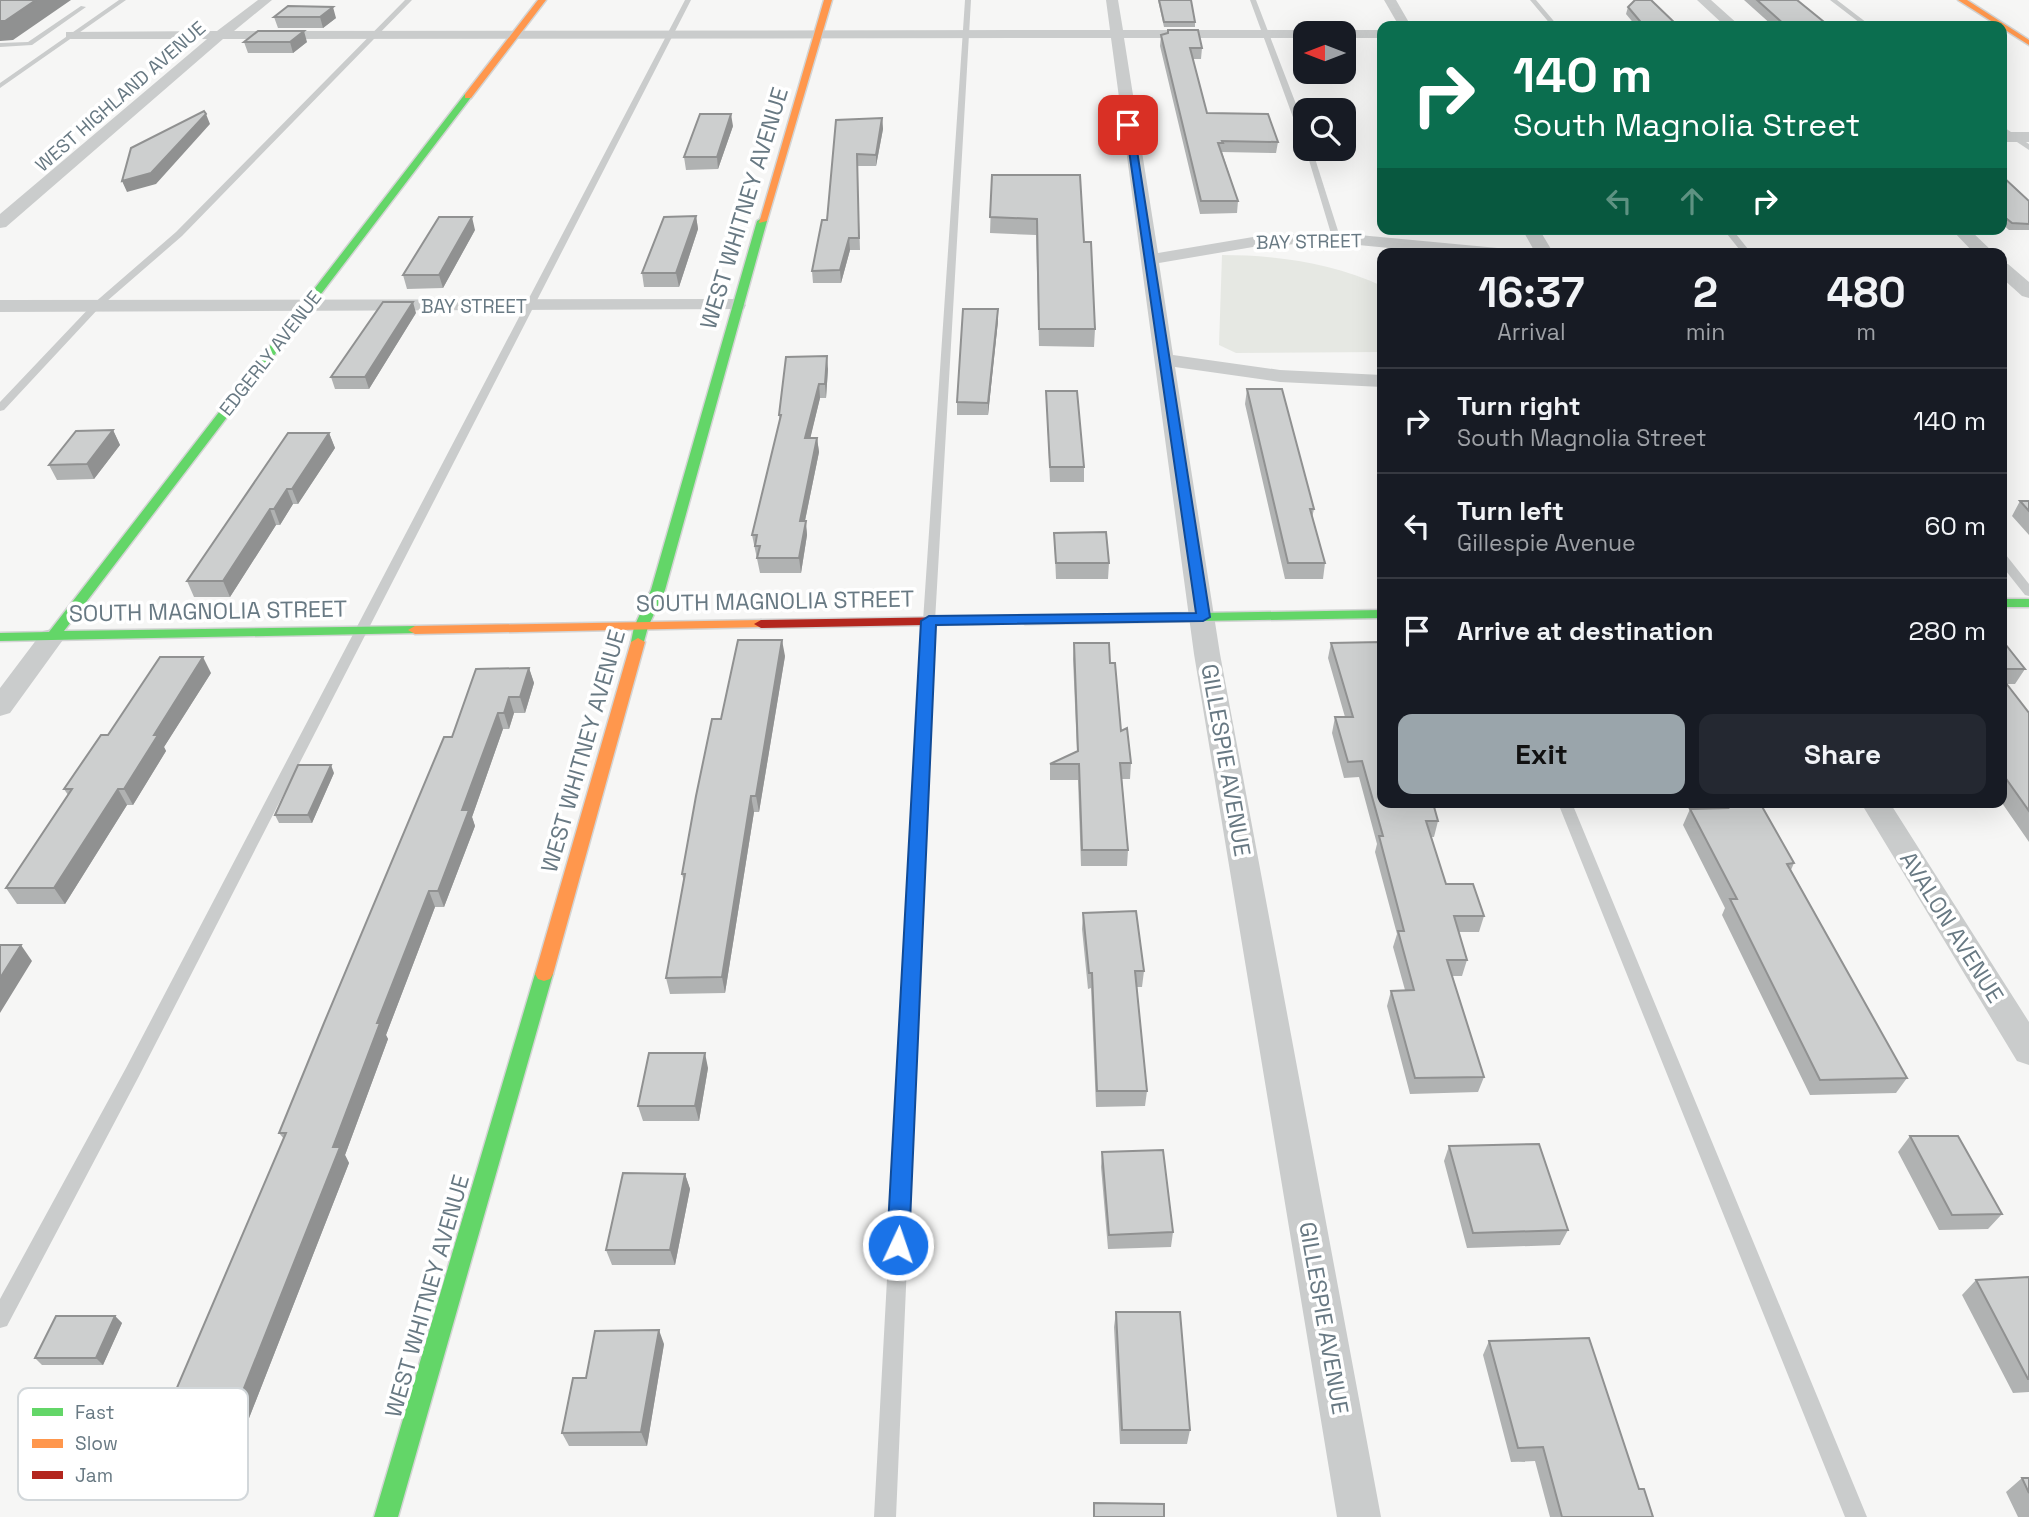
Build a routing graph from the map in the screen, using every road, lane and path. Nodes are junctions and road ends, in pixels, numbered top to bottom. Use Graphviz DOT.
graph roads {
  1 [pos="123,0"];
  2 [pos="266,0"];
  3 [pos="409,0"];
  4 [pos="542,0"];
  5 [pos="688,0"];
  6 [pos="828,0"];
  7 [pos="968,0"];
  8 [pos="1112,0"];
  9 [pos="1253,0"];
  10 [pos="1390,0"];
  11 [pos="1533,0"];
  12 [pos="1703,0"];
  13 [pos="1833,0"];
  14 [pos="1962,0"];
  15 [pos="83,7"];
  16 [pos="1402,21"];
  17 [pos="1551,21"];
  18 [pos="1727,21"];
  19 [pos="1861,21"];
  20 [pos="1996,21"];
  21 [pos="2007,28"];
  22 [pos="818,34"];
  23 [pos="967,34"];
  24 [pos="1118,34"];
  25 [pos="1264,34"];
  26 [pos="1293,34"];
  27 [pos="1356,34"];
  28 [pos="1377,34"];
  29 [pos="71,35"];
  30 [pos="220,35"];
  31 [pos="375,35"];
  32 [pos="515,35"];
  33 [pos="671,35"];
  34 [pos="2027,40"];
  35 [pos="0,44"];
  36 [pos="0,86"];
  37 [pos="1293,109"];
  38 [pos="2012,135"];
  39 [pos="2029,148"];
  40 [pos="1312,161"];
  41 [pos="0,223"];
  42 [pos="1965,235"];
  43 [pos="1336,237"];
  44 [pos="1451,248"];
  45 [pos="1980,248"];
  46 [pos="1148,260"];
  47 [pos="2007,272"];
  48 [pos="2029,292"];
  49 [pos="737,305"];
  50 [pos="0,306"];
  51 [pos="96,306"];
  52 [pos="306,306"];
  53 [pos="528,306"];
  54 [pos="1163,359"];
  55 [pos="1377,380"];
  56 [pos="0,408"];
  57 [pos="2007,564"];
  58 [pos="2029,593"];
  59 [pos="2007,603"];
  60 [pos="2029,603"];
  61 [pos="1377,614"];
  62 [pos="1203,617"];
  63 [pos="929,621"];
  64 [pos="641,627"];
  65 [pos="359,632"];
  66 [pos="0,637"];
  67 [pos="52,637"];
  68 [pos="0,707"];
  69 [pos="1567,808"];
  70 [pos="1878,808"];
  71 [pos="2029,1051"];
  72 [pos="0,1318"];
  73 [pos="386,1517"];
  74 [pos="885,1517"];
  75 [pos="1359,1517"];
  76 [pos="1856,1517"];
  1 -- 29 [label="lane"];
  2 -- 30 [label="street, WEST HIGHLAND AVENUE"];
  3 -- 31 [label="lane"];
  4 -- 32 [label="street, EDGERLY AVENUE"];
  5 -- 33 [label="lane"];
  6 -- 22 [label="street, WEST WHITNEY AVENUE"];
  7 -- 23 [label="lane"];
  8 -- 24 [label="street, GILLESPIE AVENUE"];
  9 -- 25 [label="lane"];
  10 -- 16 [label="street"];
  11 -- 17 [label="lane"];
  12 -- 18 [label="street"];
  13 -- 19 [label="lane"];
  14 -- 20 [label="street"];
  15 -- 35 [label="lane"];
  21 -- 34 [label="street"];
  22 -- 23 [label="street"];
  22 -- 33 [label="street"];
  22 -- 49 [label="street, WEST WHITNEY AVENUE"];
  23 -- 24 [label="street"];
  23 -- 63 [label="lane"];
  24 -- 25 [label="street"];
  24 -- 46 [label="street, GILLESPIE AVENUE"];
  25 -- 26 [label="street"];
  25 -- 37 [label="lane"];
  27 -- 28 [label="street"];
  29 -- 30 [label="street"];
  29 -- 36 [label="lane"];
  30 -- 31 [label="street"];
  30 -- 41 [label="street, WEST HIGHLAND AVENUE"];
  31 -- 32 [label="street"];
  31 -- 51 [label="lane"];
  32 -- 33 [label="street"];
  32 -- 52 [label="street, EDGERLY AVENUE"];
  33 -- 53 [label="lane"];
  38 -- 39 [label="lane"];
  40 -- 43 [label="lane"];
  42 -- 45 [label="street"];
  43 -- 44 [label="street, BAY STREET"];
  43 -- 46 [label="street, BAY STREET"];
  46 -- 54 [label="street, GILLESPIE AVENUE"];
  47 -- 48 [label="street"];
  49 -- 53 [label="street, BAY STREET"];
  49 -- 64 [label="street, WEST WHITNEY AVENUE"];
  50 -- 51 [label="street, BAY STREET"];
  51 -- 52 [label="street, BAY STREET"];
  51 -- 56 [label="lane"];
  52 -- 53 [label="street, BAY STREET"];
  52 -- 67 [label="street, EDGERLY AVENUE"];
  53 -- 65 [label="lane"];
  54 -- 55 [label="street"];
  54 -- 62 [label="street, GILLESPIE AVENUE"];
  57 -- 58 [label="lane"];
  59 -- 60 [label="street"];
  61 -- 62 [label="street, SOUTH MAGNOLIA STREET"];
  62 -- 63 [label="street, SOUTH MAGNOLIA STREET"];
  62 -- 75 [label="street, GILLESPIE AVENUE"];
  63 -- 64 [label="street, SOUTH MAGNOLIA STREET"];
  63 -- 74 [label="lane"];
  64 -- 65 [label="street, SOUTH MAGNOLIA STREET"];
  64 -- 73 [label="street, WEST WHITNEY AVENUE"];
  65 -- 67 [label="street, SOUTH MAGNOLIA STREET"];
  65 -- 72 [label="lane"];
  66 -- 67 [label="street, SOUTH MAGNOLIA STREET"];
  67 -- 68 [label="street, EDGERLY AVENUE"];
  69 -- 76 [label="lane"];
  70 -- 71 [label="street, AVALON AVENUE"];
}
